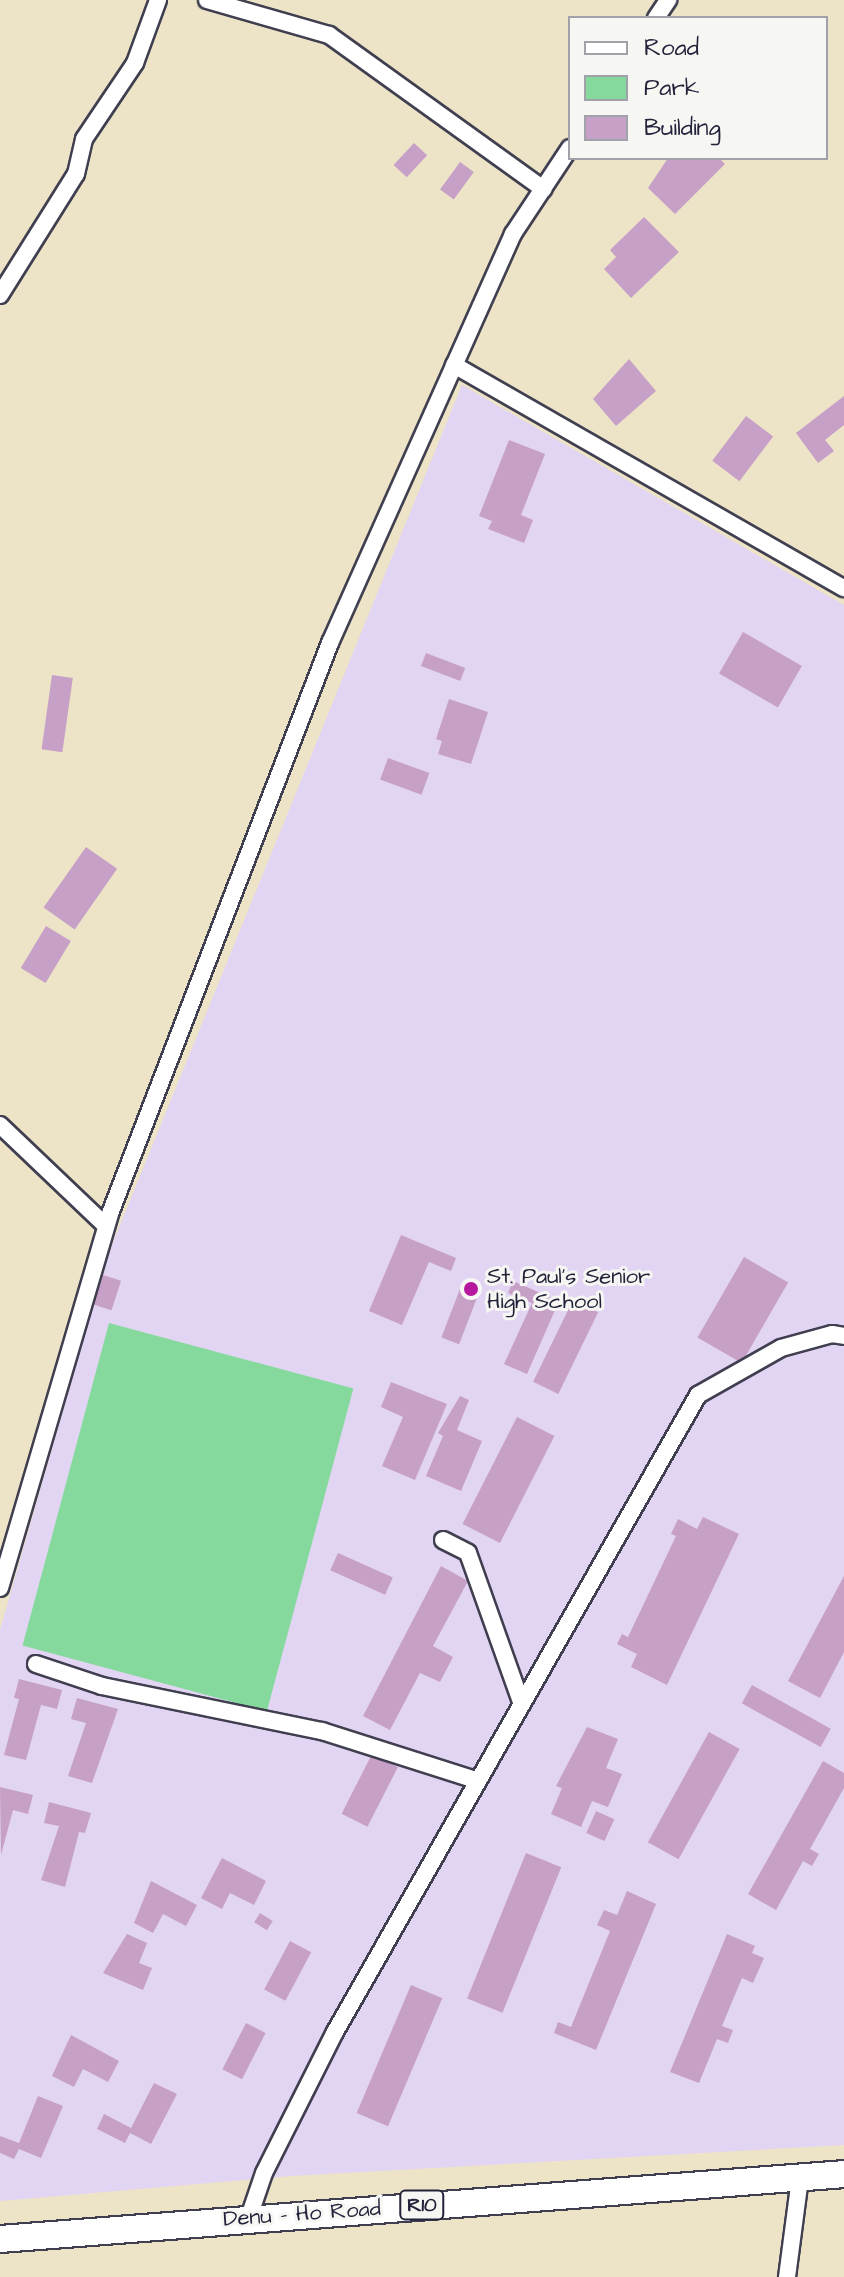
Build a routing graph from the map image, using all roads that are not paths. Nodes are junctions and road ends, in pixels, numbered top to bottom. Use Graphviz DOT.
graph roads {
  1 [pos="158,0"];
  2 [pos="207,0"];
  3 [pos="568,151"];
  4 [pos="543,189"];
  5 [pos="0,295"];
  6 [pos="454,365"];
  7 [pos="844,588"];
  8 [pos="0,1125"];
  9 [pos="106,1226"];
  10 [pos="844,1336"];
  11 [pos="443,1540"];
  12 [pos="0,1588"];
  13 [pos="36,1664"];
  14 [pos="521,1702"];
  15 [pos="476,1780"];
  16 [pos="844,2174"];
  17 [pos="800,2178"];
  18 [pos="249,2217"];
  19 [pos="0,2239"];
  20 [pos="787,2277"];
  1 -- 5 [label="street"];
  2 -- 4 [label="street"];
  3 -- 4 [label="street"];
  4 -- 6 [label="street"];
  6 -- 7 [label="street"];
  6 -- 9 [label="street"];
  8 -- 9 [label="street"];
  9 -- 12 [label="street"];
  10 -- 14 [label="street"];
  11 -- 14 [label="street"];
  13 -- 15 [label="street"];
  14 -- 15 [label="street"];
  15 -- 18 [label="street"];
  16 -- 17 [label="main road, Denu - Ho Road / R10"];
  17 -- 18 [label="main road, Denu - Ho Road / R10"];
  17 -- 20 [label="street"];
  18 -- 19 [label="main road, Denu - Ho Road / R10"];
}
